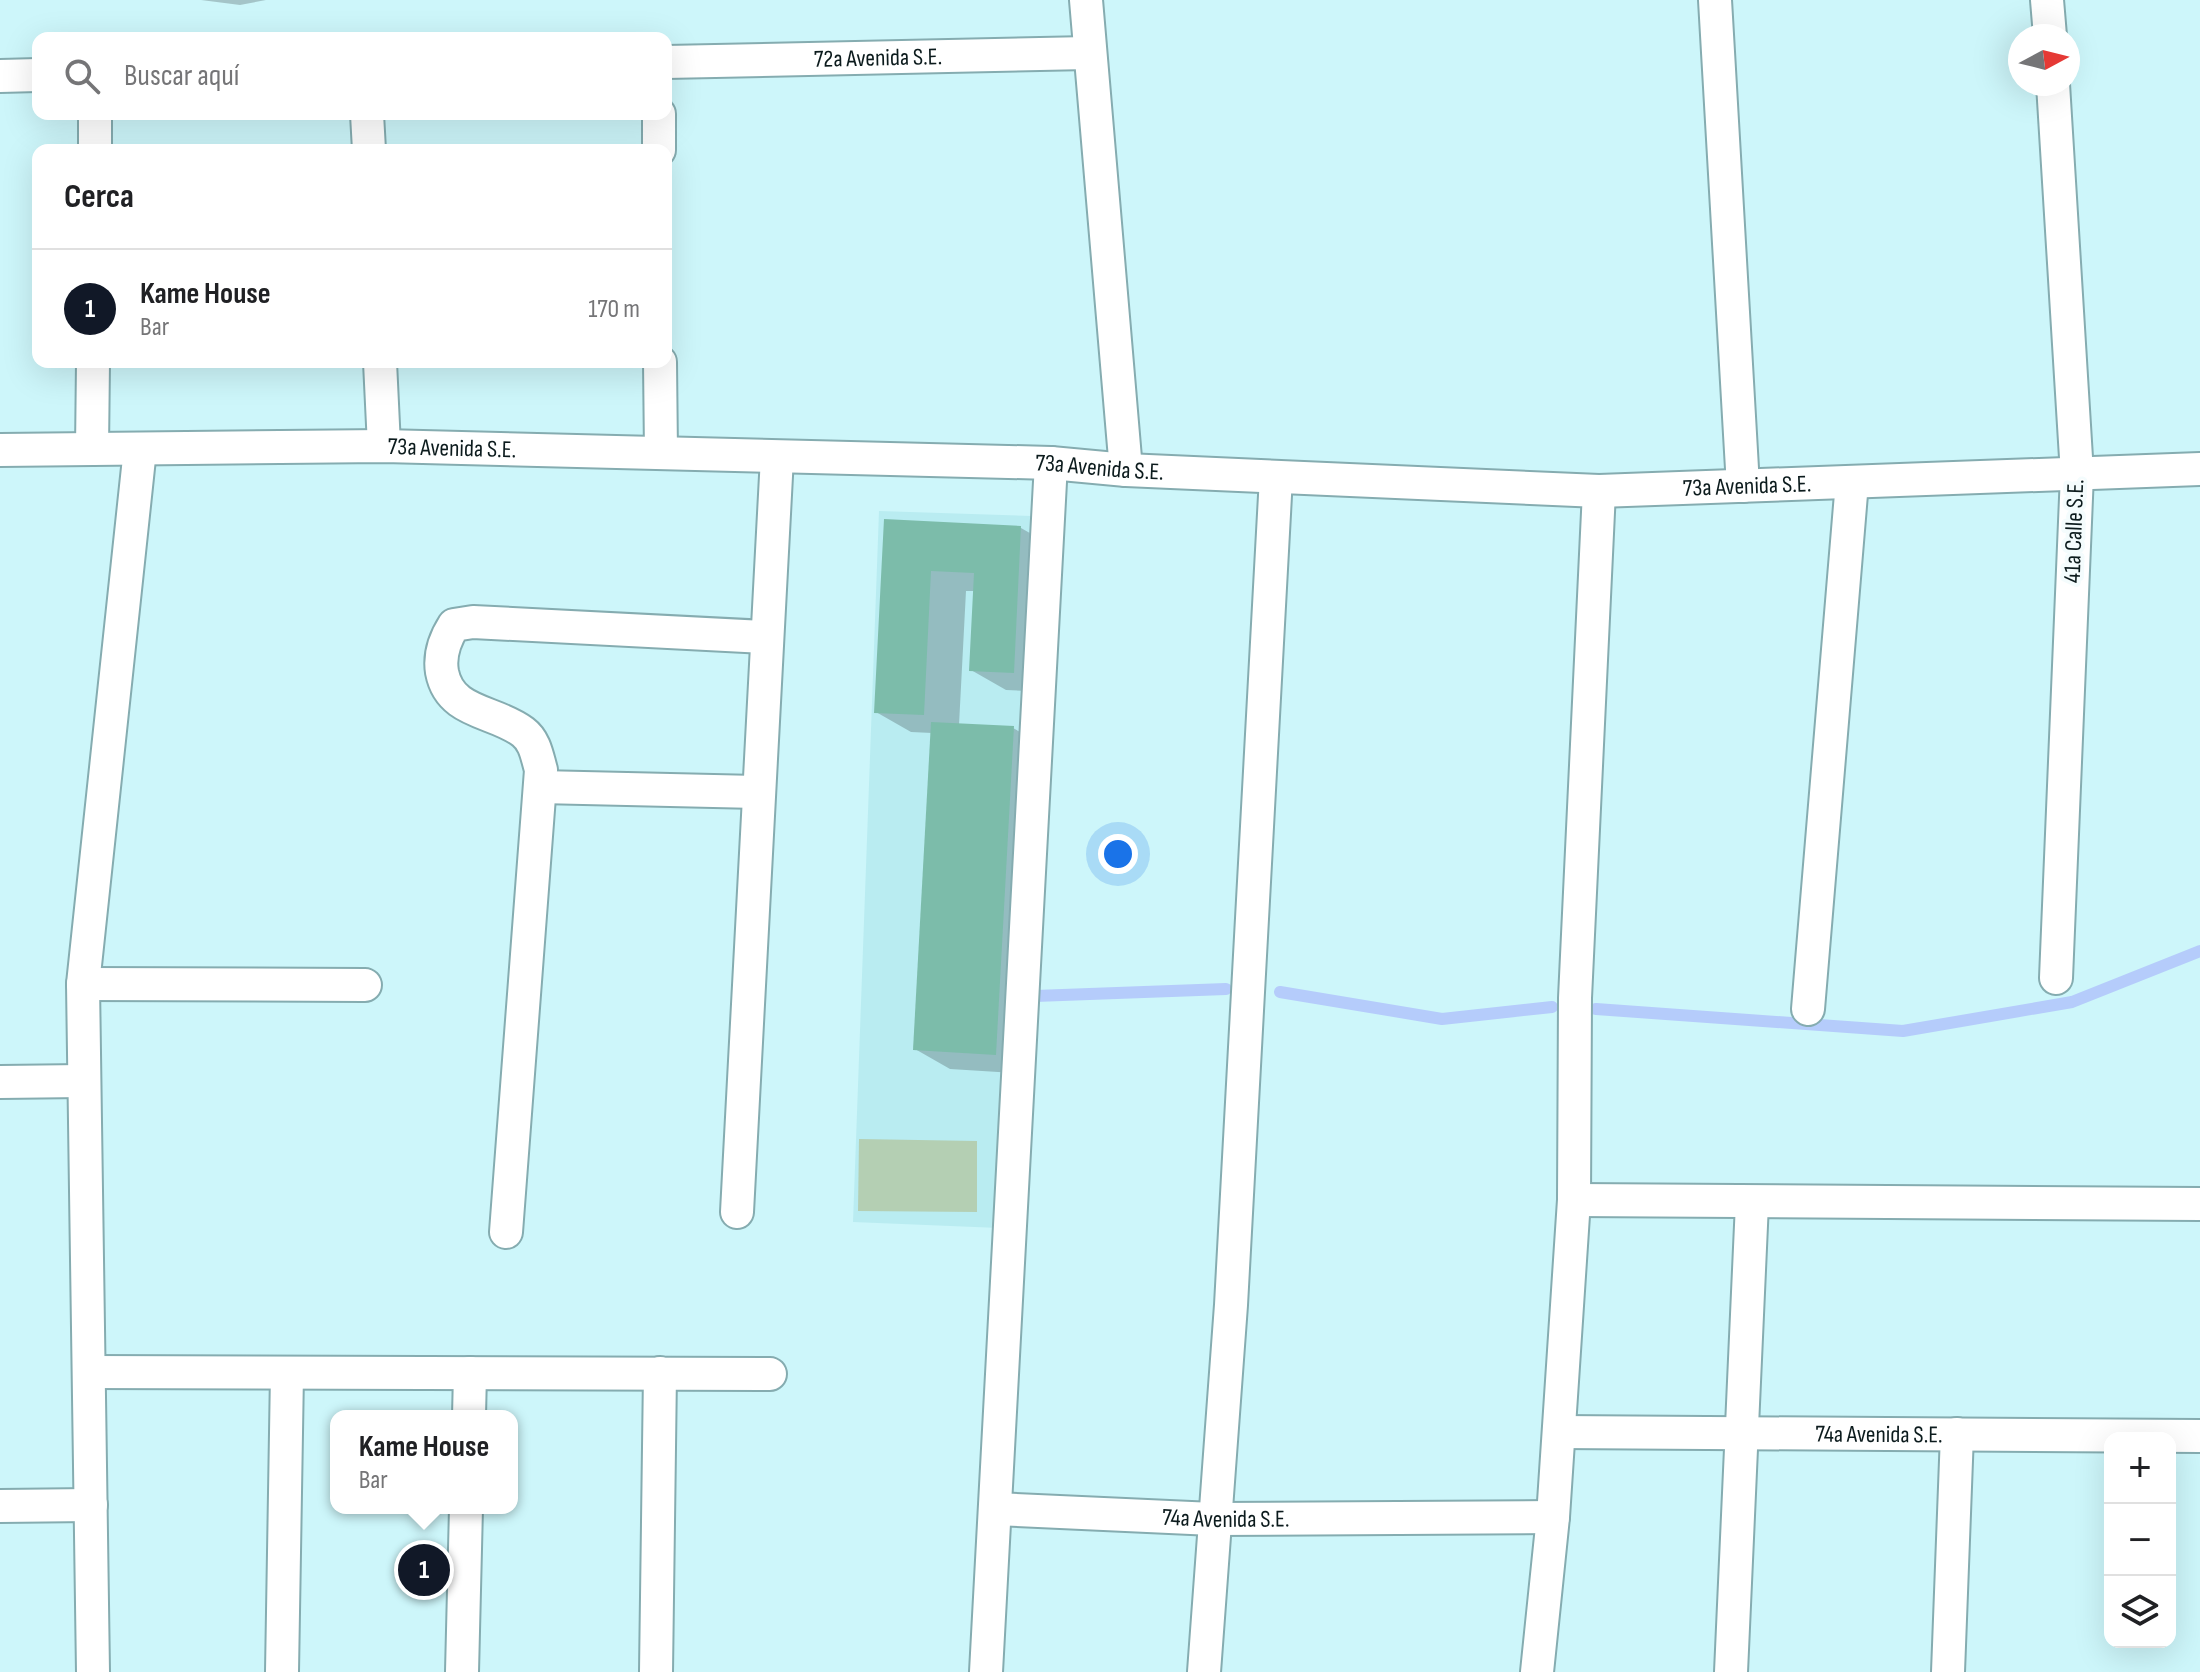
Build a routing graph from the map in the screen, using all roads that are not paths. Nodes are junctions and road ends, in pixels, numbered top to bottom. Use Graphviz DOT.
graph roads {
  1 [pos="1086,0"];
  2 [pos="1715,0"];
  3 [pos="2047,0"];
  4 [pos="2049,24"];
  5 [pos="1088,53"];
  6 [pos="672,62"];
  7 [pos="32,75"];
  8 [pos="0,76"];
  9 [pos="2054,96"];
  10 [pos="95,120"];
  11 [pos="367,120"];
  12 [pos="659,120"];
  13 [pos="95,144"];
  14 [pos="369,144"];
  15 [pos="659,144"];
  16 [pos="93,368"];
  17 [pos="380,368"];
  18 [pos="660,368"];
  19 [pos="384,446"];
  20 [pos="92,449"];
  21 [pos="140,449"];
  22 [pos="0,450"];
  23 [pos="661,453"];
  24 [pos="777,457"];
  25 [pos="1051,463"];
  26 [pos="2200,469"];
  27 [pos="1126,470"];
  28 [pos="2077,474"];
  29 [pos="1276,477"];
  30 [pos="1852,482"];
  31 [pos="1743,486"];
  32 [pos="1599,491"];
  33 [pos="766,637"];
  34 [pos="540,787"];
  35 [pos="757,792"];
  36 [pos="2056,978"];
  37 [pos="83,984"];
  38 [pos="365,985"];
  39 [pos="1808,1009"];
  40 [pos="83,1081"];
  41 [pos="0,1082"];
  42 [pos="1574,1200"];
  43 [pos="1752,1203"];
  44 [pos="2200,1204"];
  45 [pos="737,1212"];
  46 [pos="506,1232"];
  47 [pos="89,1372"];
  48 [pos="287,1373"];
  49 [pos="470,1373"];
  50 [pos="660,1373"];
  51 [pos="770,1374"];
  52 [pos="469,1410"];
  53 [pos="1559,1432"];
  54 [pos="1741,1433"];
  55 [pos="1957,1434"];
  56 [pos="2200,1436"];
  57 [pos="91,1505"];
  58 [pos="0,1506"];
  59 [pos="996,1509"];
  60 [pos="466,1514"];
  61 [pos="1553,1517"];
  62 [pos="1213,1519"];
  63 [pos="93,1672"];
  64 [pos="282,1672"];
  65 [pos="462,1672"];
  66 [pos="656,1672"];
  67 [pos="986,1672"];
  68 [pos="1204,1672"];
  69 [pos="1537,1672"];
  70 [pos="1731,1672"];
  71 [pos="1948,1672"];
  1 -- 5 [label="street"];
  2 -- 31 [label="street"];
  3 -- 4 [label="street"];
  5 -- 6 [label="street, 72a Avenida S.E."];
  5 -- 27 [label="street"];
  7 -- 8 [label="street"];
  9 -- 28 [label="street, 41a Calle S.E."];
  10 -- 13 [label="street"];
  11 -- 14 [label="street"];
  12 -- 15 [label="street"];
  16 -- 20 [label="street"];
  17 -- 19 [label="street"];
  18 -- 23 [label="street"];
  19 -- 21 [label="street, 73a Avenida S.E."];
  19 -- 23 [label="street, 73a Avenida S.E."];
  20 -- 21 [label="street, 73a Avenida S.E."];
  20 -- 22 [label="street, 73a Avenida S.E."];
  21 -- 37 [label="street"];
  23 -- 24 [label="street, 73a Avenida S.E."];
  24 -- 25 [label="street, 73a Avenida S.E."];
  24 -- 33 [label="street"];
  25 -- 27 [label="street, 73a Avenida S.E."];
  25 -- 59 [label="street"];
  26 -- 28 [label="street, 73a Avenida S.E."];
  27 -- 29 [label="street, 73a Avenida S.E."];
  28 -- 30 [label="street, 73a Avenida S.E."];
  28 -- 36 [label="street, 41a Calle S.E."];
  29 -- 32 [label="street, 73a Avenida S.E."];
  29 -- 62 [label="street"];
  30 -- 31 [label="street, 73a Avenida S.E."];
  30 -- 39 [label="street"];
  31 -- 32 [label="street, 73a Avenida S.E."];
  32 -- 42 [label="street"];
  33 -- 34 [label="street"];
  33 -- 35 [label="street"];
  34 -- 35 [label="street"];
  34 -- 46 [label="street"];
  35 -- 45 [label="street"];
  37 -- 38 [label="street"];
  37 -- 40 [label="street"];
  40 -- 41 [label="street"];
  40 -- 47 [label="street"];
  42 -- 43 [label="street"];
  42 -- 53 [label="street"];
  43 -- 44 [label="street"];
  43 -- 54 [label="street"];
  47 -- 48 [label="street"];
  47 -- 57 [label="street"];
  48 -- 49 [label="street"];
  48 -- 64 [label="street"];
  49 -- 50 [label="street"];
  49 -- 52 [label="street"];
  50 -- 51 [label="street"];
  50 -- 66 [label="street"];
  53 -- 54 [label="street, 74a Avenida S.E."];
  53 -- 61 [label="street"];
  54 -- 55 [label="street, 74a Avenida S.E."];
  54 -- 70 [label="street"];
  55 -- 56 [label="street, 74a Avenida S.E."];
  55 -- 71 [label="street"];
  57 -- 58 [label="street"];
  57 -- 63 [label="street"];
  59 -- 62 [label="street, 74a Avenida S.E."];
  59 -- 67 [label="street"];
  60 -- 65 [label="street"];
  61 -- 62 [label="street, 74a Avenida S.E."];
  61 -- 69 [label="street"];
  62 -- 68 [label="street"];
}
